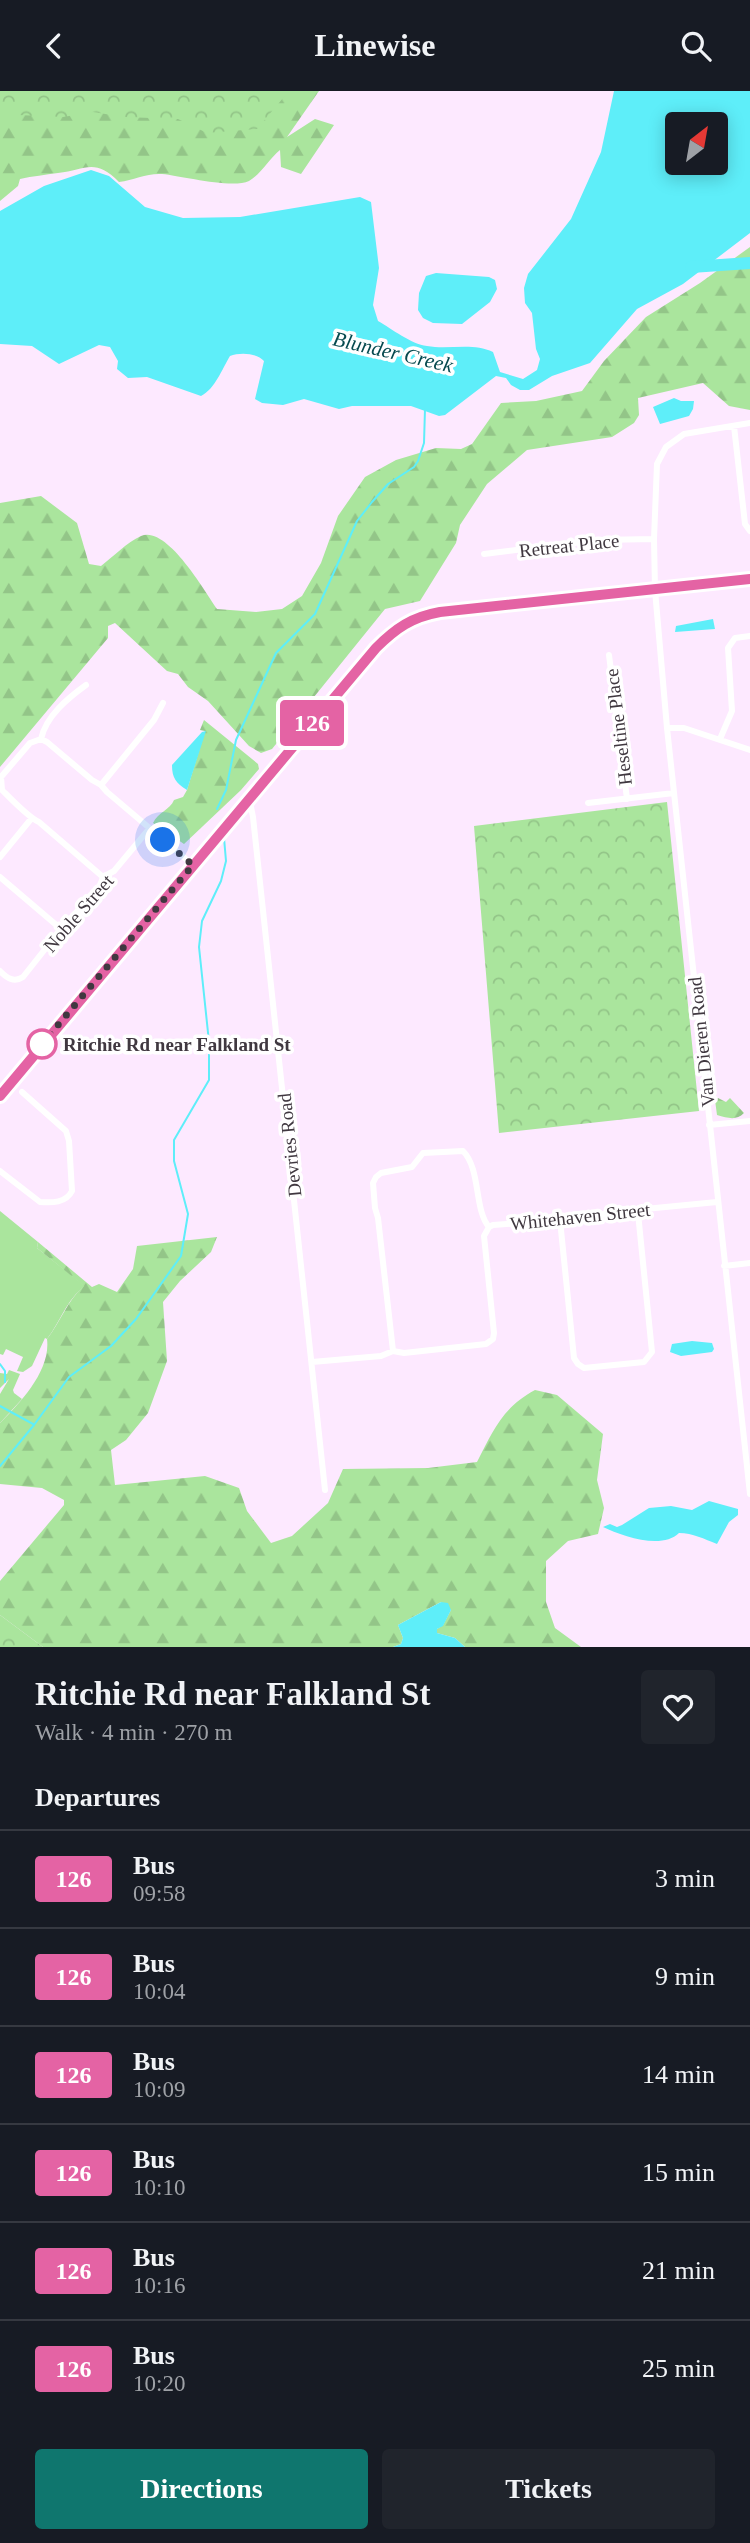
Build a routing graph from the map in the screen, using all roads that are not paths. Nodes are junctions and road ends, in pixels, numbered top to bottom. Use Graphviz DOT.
graph roads {
  1 [pos="750,422"];
  2 [pos="734,425"];
  3 [pos="750,531"];
  4 [pos="654,539"];
  5 [pos="484,554"];
  6 [pos="750,579"];
  7 [pos="654,590"];
  8 [pos="750,636"];
  9 [pos="609,655"];
  10 [pos="86,685"];
  11 [pos="163,702"];
  12 [pos="667,728"];
  13 [pos="41,739"];
  14 [pos="720,739"];
  15 [pos="750,750"];
  16 [pos="101,785"];
  17 [pos="674,793"];
  18 [pos="627,799"];
  19 [pos="246,802"];
  20 [pos="588,803"];
  21 [pos="31,819"];
  22 [pos="149,829"];
  23 [pos="0,857"];
  24 [pos="193,865"];
  25 [pos="0,877"];
  26 [pos="103,877"];
  27 [pos="61,929"];
  28 [pos="0,971"];
  29 [pos="2,1089"];
  30 [pos="22,1092"];
  31 [pos="750,1121"];
  32 [pos="709,1125"];
  33 [pos="0,1171"];
  34 [pos="717,1202"];
  35 [pos="638,1213"];
  36 [pos="560,1220"];
  37 [pos="489,1227"];
  38 [pos="750,1263"];
  39 [pos="724,1266"];
  40 [pos="393,1351"];
  41 [pos="312,1362"];
  42 [pos="325,1490"];
  43 [pos="750,1494"];
  1 -- 2 [label="street, Van Dieren Road"];
  2 -- 3 [label="street"];
  2 -- 4 [label="street, Van Dieren Road"];
  4 -- 5 [label="street, Retreat Place"];
  4 -- 7 [label="street, Van Dieren Road"];
  6 -- 7 [label="street"];
  7 -- 12 [label="street, Van Dieren Road"];
  7 -- 19 [label="street"];
  8 -- 14 [label="street"];
  9 -- 18 [label="street, Heseltine Place"];
  10 -- 13 [label="street"];
  11 -- 16 [label="street"];
  12 -- 14 [label="street"];
  12 -- 17 [label="street, Van Dieren Road"];
  13 -- 16 [label="street"];
  13 -- 21 [label="street"];
  14 -- 15 [label="street"];
  16 -- 22 [label="street"];
  17 -- 18 [label="street"];
  17 -- 32 [label="street, Van Dieren Road"];
  18 -- 20 [label="street"];
  19 -- 24 [label="street"];
  19 -- 41 [label="street, Devries Road"];
  21 -- 23 [label="street"];
  21 -- 26 [label="street"];
  22 -- 24 [label="street"];
  22 -- 26 [label="street, Noble Street"];
  24 -- 29 [label="street"];
  25 -- 27 [label="street"];
  26 -- 27 [label="street, Noble Street"];
  27 -- 28 [label="street, Noble Street"];
  30 -- 33 [label="street"];
  31 -- 32 [label="street"];
  32 -- 34 [label="street, Van Dieren Road"];
  34 -- 35 [label="street, Whitehaven Street"];
  34 -- 39 [label="street, Van Dieren Road"];
  35 -- 36 [label="street, Whitehaven Street"];
  35 -- 36 [label="street"];
  36 -- 37 [label="street, Whitehaven Street"];
  37 -- 40 [label="street, Whitehaven Street"];
  37 -- 40 [label="street"];
  38 -- 39 [label="street"];
  39 -- 43 [label="street, Van Dieren Road"];
  40 -- 41 [label="street, Whitehaven Street"];
  41 -- 42 [label="street, Devries Road"];
}
